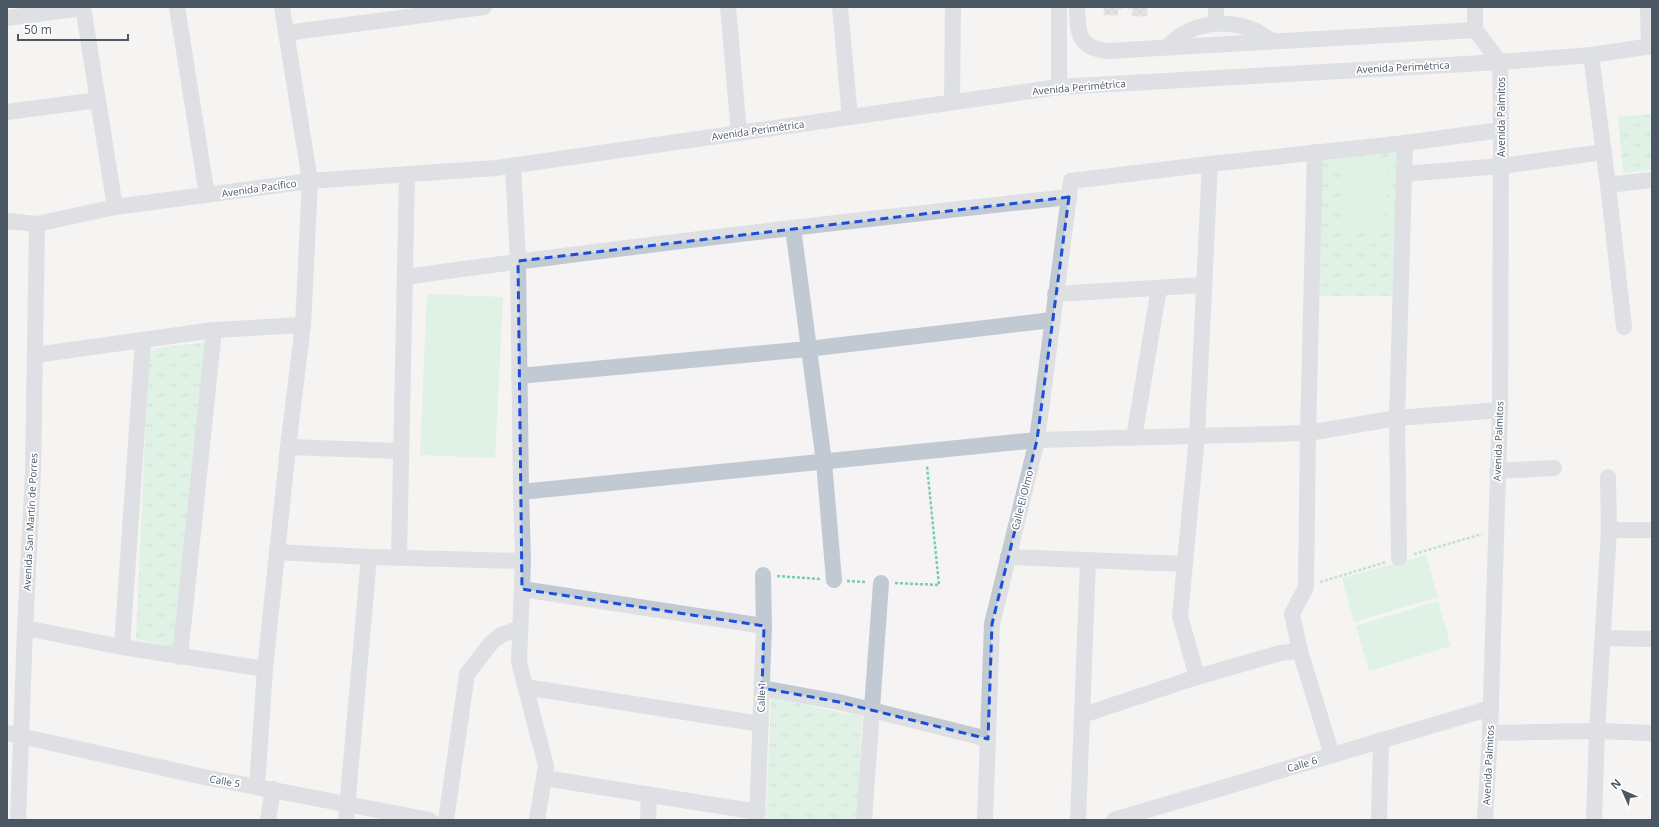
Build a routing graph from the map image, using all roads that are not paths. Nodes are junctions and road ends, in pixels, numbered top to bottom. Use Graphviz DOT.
graph roads {
  1 [pos="177,7"];
  2 [pos="282,7"];
  3 [pos="484,7"];
  4 [pos="728,7"];
  5 [pos="840,7"];
  6 [pos="953,7"];
  7 [pos="1059,7"];
  8 [pos="1077,7"];
  9 [pos="1216,7"];
  10 [pos="1475,7"];
  11 [pos="1648,7"];
  12 [pos="83,8"];
  13 [pos="411,12"];
  14 [pos="7,18"];
  15 [pos="1216,24"];
  16 [pos="1475,30"];
  17 [pos="286,33"];
  18 [pos="1273,41"];
  19 [pos="1167,47"];
  20 [pos="1650,47"];
  21 [pos="1591,55"];
  22 [pos="1500,62"];
  23 [pos="1059,86"];
  24 [pos="98,100"];
  25 [pos="952,102"];
  26 [pos="7,112"];
  27 [pos="850,117"];
  28 [pos="1501,130"];
  29 [pos="739,133"];
  30 [pos="1405,143"];
  31 [pos="1315,152"];
  32 [pos="1604,152"];
  33 [pos="1210,164"];
  34 [pos="513,166"];
  35 [pos="1501,166"];
  36 [pos="407,174"];
  37 [pos="1404,174"];
  38 [pos="1652,180"];
  39 [pos="310,181"];
  40 [pos="1608,185"];
  41 [pos="207,195"];
  42 [pos="1069,197"];
  43 [pos="115,207"];
  44 [pos="7,221"];
  45 [pos="37,224"];
  46 [pos="793,228"];
  47 [pos="518,261"];
  48 [pos="405,277"];
  49 [pos="1204,285"];
  50 [pos="1159,288"];
  51 [pos="1055,294"];
  52 [pos="1052,320"];
  53 [pos="303,325"];
  54 [pos="1624,327"];
  55 [pos="214,330"];
  56 [pos="143,340"];
  57 [pos="808,349"];
  58 [pos="35,355"];
  59 [pos="519,376"];
  60 [pos="1500,410"];
  61 [pos="1397,418"];
  62 [pos="1308,433"];
  63 [pos="1197,436"];
  64 [pos="1134,438"];
  65 [pos="1037,440"];
  66 [pos="288,447"];
  67 [pos="401,451"];
  68 [pos="824,462"];
  69 [pos="1554,468"];
  70 [pos="1497,471"];
  71 [pos="1608,477"];
  72 [pos="521,492"];
  73 [pos="1609,530"];
  74 [pos="1652,530"];
  75 [pos="277,552"];
  76 [pos="369,557"];
  77 [pos="1008,557"];
  78 [pos="399,558"];
  79 [pos="1399,558"];
  80 [pos="1088,560"];
  81 [pos="523,561"];
  82 [pos="1184,564"];
  83 [pos="763,575"];
  84 [pos="834,580"];
  85 [pos="881,583"];
  86 [pos="522,589"];
  87 [pos="764,626"];
  88 [pos="25,628"];
  89 [pos="520,628"];
  90 [pos="1603,638"];
  91 [pos="1652,639"];
  92 [pos="122,647"];
  93 [pos="1300,651"];
  94 [pos="180,657"];
  95 [pos="265,669"];
  96 [pos="1197,676"];
  97 [pos="525,687"];
  98 [pos="762,688"];
  99 [pos="1491,708"];
  100 [pos="871,710"];
  101 [pos="1083,715"];
  102 [pos="760,724"];
  103 [pos="1597,731"];
  104 [pos="1490,733"];
  105 [pos="1652,733"];
  106 [pos="14,735"];
  107 [pos="988,739"];
  108 [pos="1381,740"];
  109 [pos="1332,755"];
  110 [pos="544,778"];
  111 [pos="256,786"];
  112 [pos="273,789"];
  113 [pos="649,794"];
  114 [pos="347,812"];
  115 [pos="757,816"];
  116 [pos="18,820"];
  117 [pos="268,820"];
  118 [pos="430,820"];
  119 [pos="446,820"];
  120 [pos="537,820"];
  121 [pos="648,820"];
  122 [pos="864,820"];
  123 [pos="984,820"];
  124 [pos="1078,820"];
  125 [pos="1114,820"];
  126 [pos="1379,820"];
  127 [pos="1485,820"];
  128 [pos="1594,820"];
  1 -- 41 [label="street"];
  2 -- 17 [label="street"];
  3 -- 13 [label="street"];
  4 -- 29 [label="street"];
  5 -- 27 [label="street"];
  6 -- 25 [label="street"];
  7 -- 23 [label="street"];
  8 -- 19 [label="street"];
  9 -- 15 [label="street"];
  10 -- 16 [label="street"];
  11 -- 20 [label="street"];
  12 -- 14 [label="street"];
  12 -- 24 [label="street"];
  13 -- 17 [label="street"];
  15 -- 18 [label="street"];
  15 -- 19 [label="street"];
  16 -- 18 [label="street"];
  16 -- 22 [label="street"];
  17 -- 39 [label="street"];
  18 -- 19 [label="street"];
  20 -- 21 [label="street, Avenida Perimétrica"];
  21 -- 22 [label="street, Avenida Perimétrica"];
  21 -- 32 [label="street"];
  22 -- 23 [label="street, Avenida Perimétrica"];
  22 -- 28 [label="street, Avenida Palmitos"];
  23 -- 25 [label="street, Avenida Perimétrica"];
  24 -- 26 [label="street"];
  24 -- 43 [label="street"];
  25 -- 27 [label="street, Avenida Perimétrica"];
  27 -- 29 [label="street, Avenida Perimétrica"];
  28 -- 30 [label="street"];
  28 -- 35 [label="street, Avenida Palmitos"];
  29 -- 34 [label="street, Avenida Perimétrica"];
  30 -- 31 [label="street"];
  30 -- 37 [label="street"];
  31 -- 33 [label="street"];
  31 -- 62 [label="street"];
  32 -- 35 [label="street"];
  32 -- 40 [label="street"];
  33 -- 42 [label="street, Calle El Olmo"];
  33 -- 49 [label="street"];
  34 -- 36 [label="street, Avenida Pacífico"];
  34 -- 47 [label="street"];
  35 -- 37 [label="street"];
  35 -- 60 [label="street, Avenida Palmitos"];
  36 -- 39 [label="street, Avenida Pacífico"];
  36 -- 48 [label="street"];
  37 -- 61 [label="street"];
  38 -- 40 [label="street"];
  39 -- 41 [label="street, Avenida Pacífico"];
  39 -- 53 [label="street"];
  40 -- 54 [label="street"];
  41 -- 43 [label="street, Avenida Pacífico"];
  42 -- 46 [label="street"];
  42 -- 51 [label="street, Calle El Olmo"];
  43 -- 45 [label="street, Avenida Pacífico"];
  44 -- 45 [label="street, Avenida Pacífico"];
  45 -- 58 [label="street, Avenida San Martín de Porres"];
  46 -- 47 [label="street"];
  46 -- 57 [label="street"];
  47 -- 48 [label="street"];
  47 -- 59 [label="street"];
  48 -- 67 [label="street"];
  49 -- 50 [label="street"];
  49 -- 63 [label="street"];
  50 -- 51 [label="street"];
  50 -- 64 [label="street"];
  51 -- 52 [label="street, Calle El Olmo"];
  52 -- 57 [label="street"];
  52 -- 65 [label="street, Calle El Olmo"];
  53 -- 55 [label="street"];
  53 -- 66 [label="street"];
  55 -- 56 [label="street"];
  55 -- 94 [label="street"];
  56 -- 58 [label="street"];
  56 -- 92 [label="street"];
  57 -- 59 [label="street"];
  57 -- 68 [label="street"];
  58 -- 88 [label="street, Avenida San Martín de Porres"];
  59 -- 72 [label="street"];
  60 -- 61 [label="street"];
  60 -- 70 [label="street, Avenida Palmitos"];
  61 -- 62 [label="street"];
  61 -- 79 [label="street"];
  62 -- 63 [label="street"];
  62 -- 93 [label="street"];
  63 -- 64 [label="street"];
  63 -- 82 [label="street"];
  64 -- 65 [label="street"];
  65 -- 68 [label="street"];
  65 -- 77 [label="street, Calle El Olmo"];
  66 -- 67 [label="street"];
  66 -- 75 [label="street"];
  67 -- 78 [label="street"];
  68 -- 72 [label="street"];
  68 -- 84 [label="street"];
  69 -- 70 [label="street"];
  70 -- 99 [label="street, Avenida Palmitos"];
  71 -- 73 [label="street"];
  72 -- 81 [label="street"];
  73 -- 74 [label="street"];
  73 -- 90 [label="street"];
  75 -- 76 [label="street"];
  75 -- 95 [label="street"];
  76 -- 78 [label="street"];
  76 -- 114 [label="street"];
  77 -- 80 [label="street"];
  77 -- 107 [label="street, Calle El Olmo"];
  78 -- 81 [label="street"];
  80 -- 82 [label="street"];
  80 -- 101 [label="street"];
  81 -- 86 [label="street"];
  82 -- 96 [label="street"];
  83 -- 87 [label="street, Calle 1"];
  85 -- 100 [label="street"];
  86 -- 87 [label="street"];
  86 -- 89 [label="street"];
  87 -- 98 [label="street, Calle 1"];
  88 -- 92 [label="street"];
  88 -- 106 [label="street, Avenida San Martín de Porres"];
  89 -- 97 [label="street"];
  89 -- 119 [label="street"];
  90 -- 91 [label="street"];
  90 -- 103 [label="street"];
  92 -- 94 [label="street"];
  93 -- 96 [label="street"];
  93 -- 109 [label="street"];
  94 -- 95 [label="street"];
  95 -- 111 [label="street"];
  96 -- 101 [label="street"];
  97 -- 102 [label="street"];
  97 -- 110 [label="street"];
  98 -- 100 [label="street"];
  98 -- 102 [label="street, Calle 1"];
  99 -- 104 [label="street, Avenida Palmitos"];
  99 -- 108 [label="street, Calle 6"];
  100 -- 107 [label="street"];
  100 -- 122 [label="street"];
  101 -- 124 [label="street"];
  102 -- 115 [label="street, Calle 1"];
  103 -- 104 [label="street"];
  103 -- 105 [label="street"];
  103 -- 128 [label="street"];
  104 -- 127 [label="street, Avenida Palmitos"];
  106 -- 111 [label="street, Calle 5"];
  106 -- 116 [label="street, Avenida San Martín de Porres"];
  107 -- 123 [label="street, Calle El Olmo"];
  108 -- 109 [label="street, Calle 6"];
  108 -- 126 [label="street"];
  109 -- 125 [label="street, Calle 6"];
  110 -- 113 [label="street"];
  110 -- 120 [label="street"];
  111 -- 112 [label="street, Calle 5"];
  112 -- 114 [label="street, Calle 5"];
  112 -- 117 [label="street"];
  113 -- 115 [label="street"];
  113 -- 121 [label="street"];
  114 -- 118 [label="street, Calle 5"];
}
